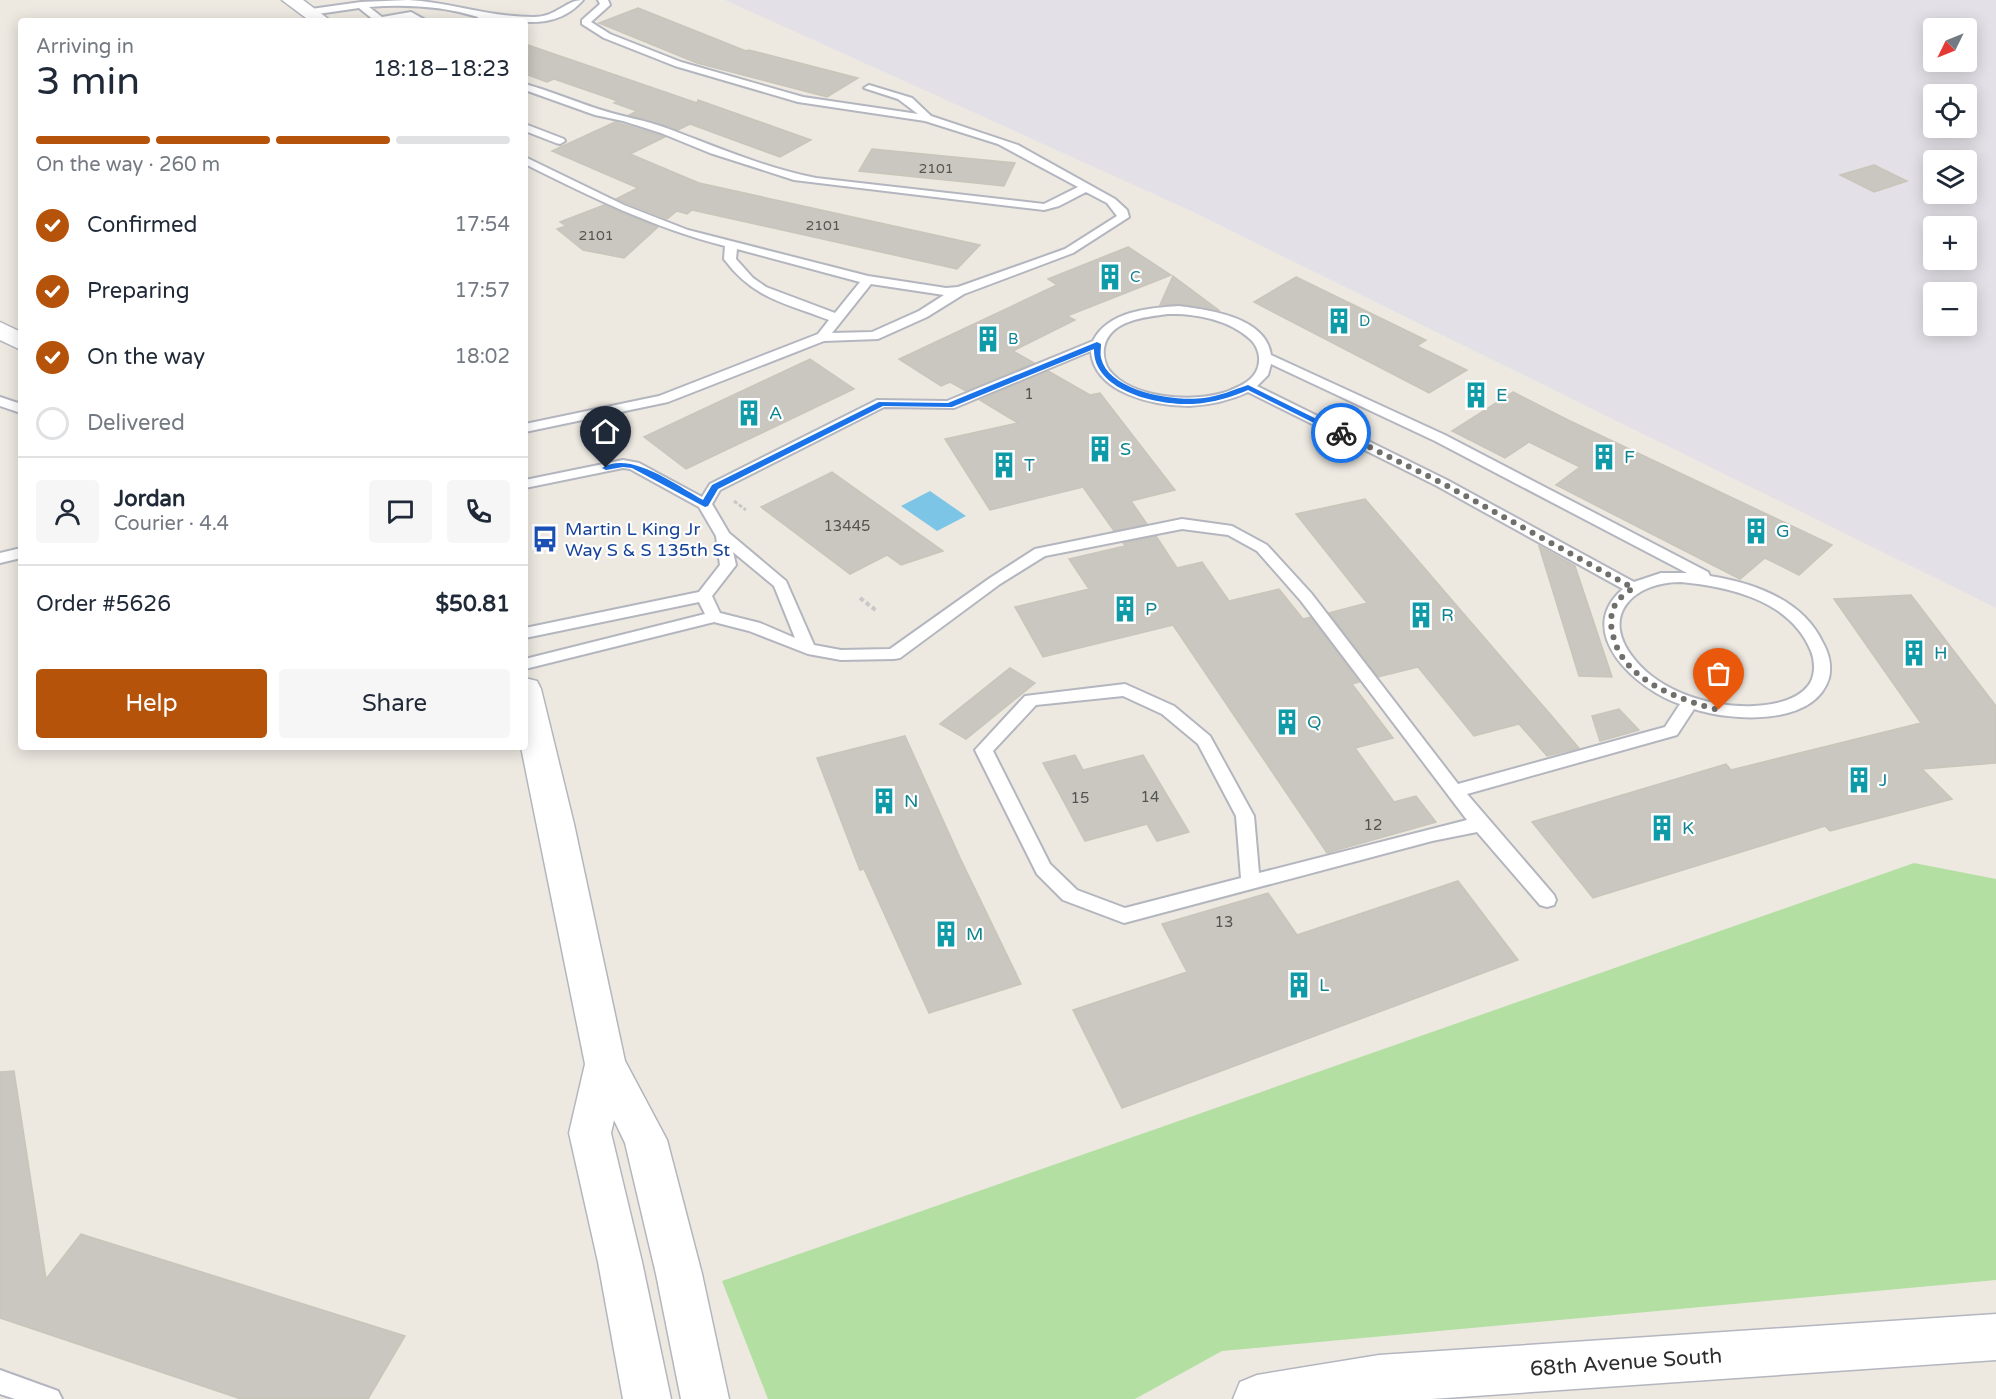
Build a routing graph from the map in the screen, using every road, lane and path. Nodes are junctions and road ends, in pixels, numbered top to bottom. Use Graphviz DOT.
graph roads {
  1 [pos="271,0"];
  2 [pos="291,0"];
  3 [pos="579,0"];
  4 [pos="603,0"];
  5 [pos="361,5"];
  6 [pos="311,18"];
  7 [pos="377,18"];
  8 [pos="392,18"];
  9 [pos="416,18"];
  10 [pos="483,18"];
  11 [pos="528,21"];
  12 [pos="528,88"];
  13 [pos="869,88"];
  14 [pos="927,118"];
  15 [pos="528,128"];
  16 [pos="560,141"];
  17 [pos="528,161"];
  18 [pos="1087,187"];
  19 [pos="731,244"];
  20 [pos="868,280"];
  21 [pos="960,291"];
  22 [pos="838,319"];
  23 [pos="0,330"];
  24 [pos="822,337"];
  25 [pos="18,340"];
  26 [pos="1097,344"];
  27 [pos="1266,357"];
  28 [pos="1248,387"];
  29 [pos="0,401"];
  30 [pos="18,409"];
  31 [pos="528,427"];
  32 [pos="528,483"];
  33 [pos="734,501"];
  34 [pos="705,504"];
  35 [pos="746,510"];
  36 [pos="723,536"];
  37 [pos="18,554"];
  38 [pos="0,558"];
  39 [pos="1710,579"];
  40 [pos="1633,588"];
  41 [pos="704,596"];
  42 [pos="861,598"];
  43 [pos="877,611"];
  44 [pos="714,616"];
  45 [pos="528,632"];
  46 [pos="808,649"];
  47 [pos="528,663"];
  48 [pos="528,702"];
  49 [pos="1690,702"];
  50 [pos="1455,791"];
  51 [pos="1481,824"];
  52 [pos="1251,882"];
  53 [pos="1546,900"];
  54 [pos="604,1064"];
  55 [pos="1996,1336"];
  56 [pos="0,1382"];
  57 [pos="50,1399"];
  58 [pos="646,1399"];
  59 [pos="705,1399"];
  60 [pos="1257,1399"];
  1 -- 6 [label="main road"];
  2 -- 6 [label="main road"];
  3 -- 11 [label="lane"];
  4 -- 14 [label="lane"];
  5 -- 6 [label="lane"];
  5 -- 7 [label="lane"];
  5 -- 10 [label="lane"];
  8 -- 9 [label="lane"];
  12 -- 18 [label="lane"];
  13 -- 14 [label="lane"];
  14 -- 18 [label="lane"];
  15 -- 16 [label="lane"];
  17 -- 19 [label="lane"];
  18 -- 21 [label="lane"];
  19 -- 20 [label="lane"];
  19 -- 22 [label="lane"];
  20 -- 21 [label="lane"];
  20 -- 22 [label="lane"];
  21 -- 24 [label="lane"];
  22 -- 24 [label="lane"];
  23 -- 25 [label="main road"];
  24 -- 31 [label="lane"];
  26 -- 27 [label="lane"];
  26 -- 28 [label="lane"];
  26 -- 34 [label="lane"];
  27 -- 28 [label="lane"];
  27 -- 39 [label="lane"];
  28 -- 40 [label="lane"];
  29 -- 30 [label="lane"];
  32 -- 34 [label="lane"];
  33 -- 35 [label="path"];
  34 -- 36 [label="lane"];
  36 -- 41 [label="lane"];
  36 -- 46 [label="lane"];
  37 -- 38 [label="lane"];
  39 -- 40 [label="lane"];
  39 -- 49 [label="lane"];
  40 -- 49 [label="lane"];
  41 -- 44 [label="lane"];
  41 -- 45 [label="lane"];
  42 -- 43 [label="path"];
  44 -- 46 [label="lane"];
  44 -- 47 [label="lane"];
  46 -- 50 [label="lane"];
  48 -- 54 [label="main road"];
  49 -- 50 [label="lane"];
  50 -- 51 [label="lane"];
  51 -- 52 [label="lane"];
  51 -- 53 [label="lane"];
  52 -- 52 [label="lane"];
  54 -- 58 [label="main road"];
  54 -- 59 [label="main road"];
  55 -- 60 [label="main road, 68th Avenue South"];
  56 -- 57 [label="lane"];
}
